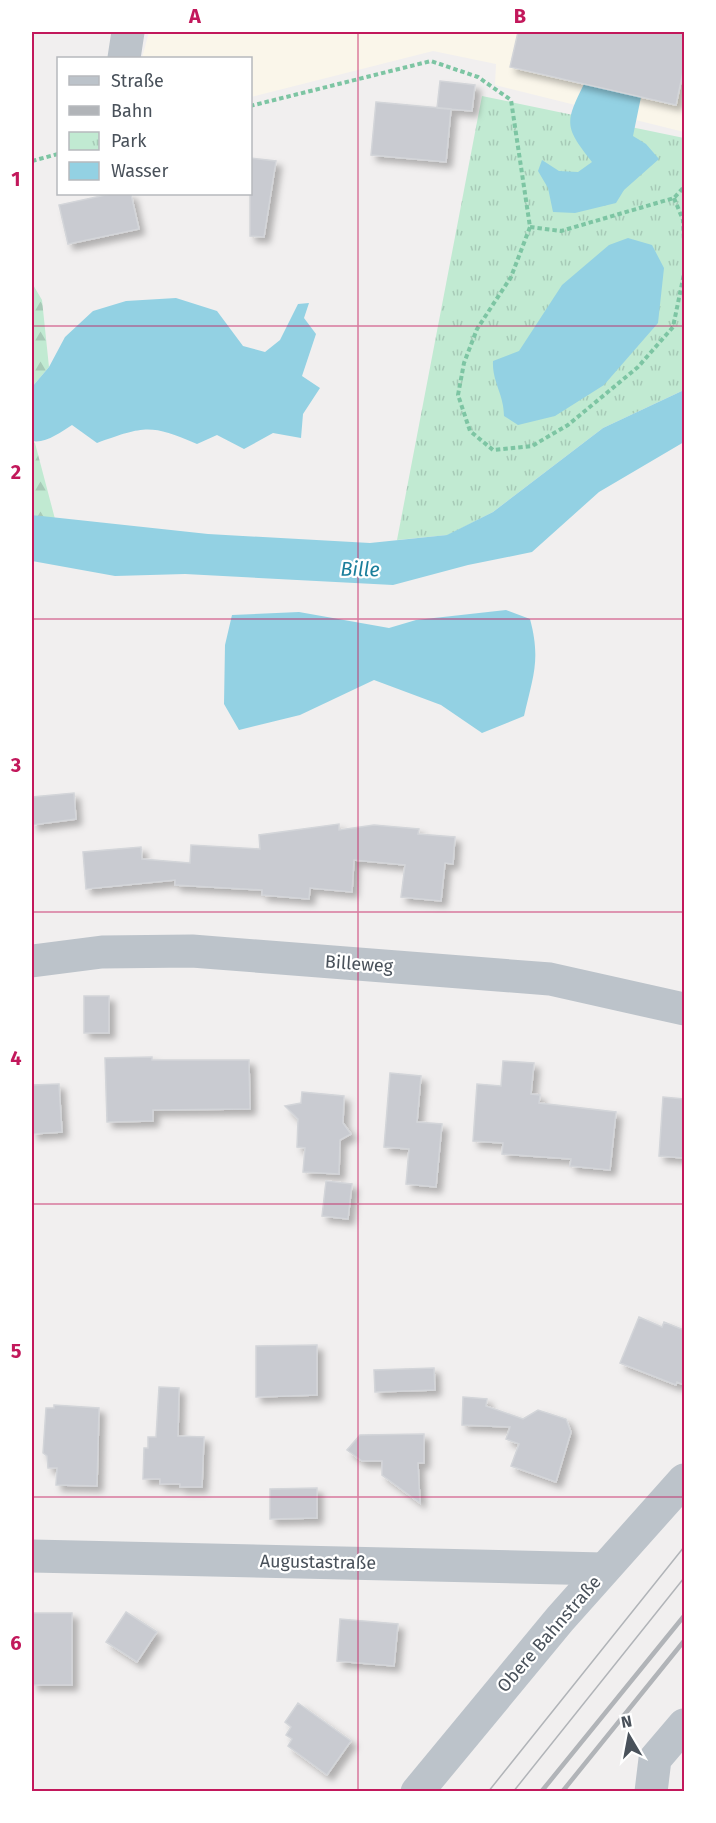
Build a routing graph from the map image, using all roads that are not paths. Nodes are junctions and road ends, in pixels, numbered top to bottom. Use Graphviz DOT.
graph roads {
  1 [pos="128,32"];
  2 [pos="124,57"];
  3 [pos="32,961"];
  4 [pos="684,1010"];
  5 [pos="684,1479"];
  6 [pos="32,1556"];
  7 [pos="604,1569"];
  8 [pos="684,1725"];
  9 [pos="417,1791"];
  10 [pos="651,1791"];
  1 -- 2 [label="street"];
  3 -- 4 [label="street, Billeweg"];
  5 -- 7 [label="street, Obere Bahnstraße"];
  6 -- 7 [label="street, Augustastraße"];
  7 -- 9 [label="street, Obere Bahnstraße"];
  8 -- 10 [label="street"];
}
